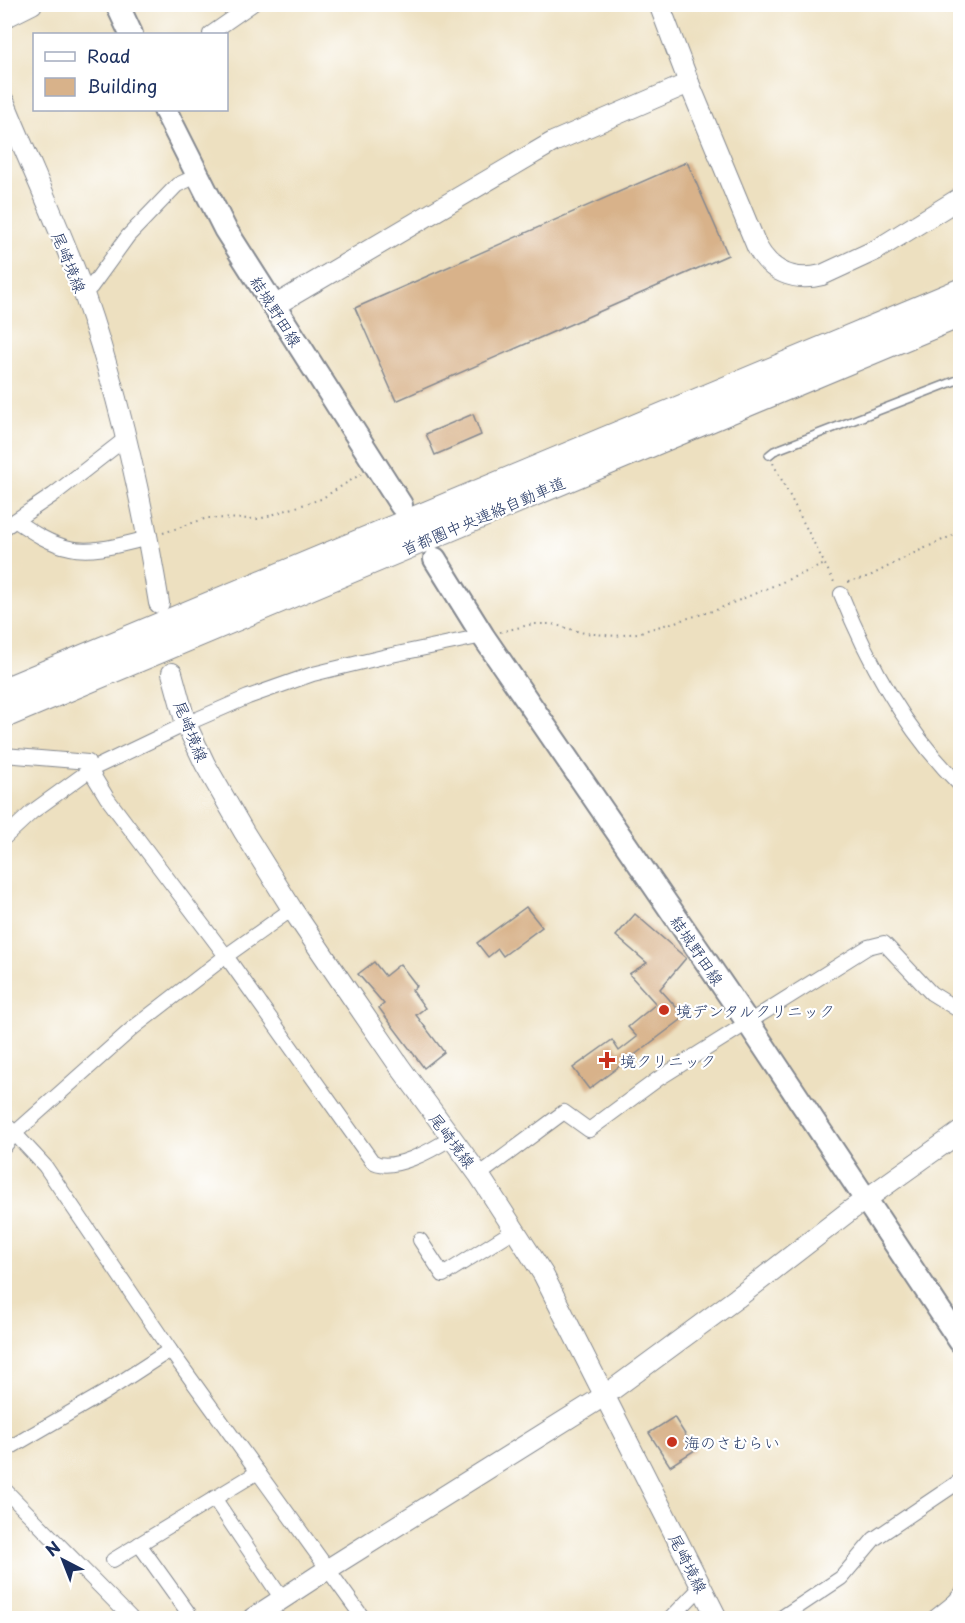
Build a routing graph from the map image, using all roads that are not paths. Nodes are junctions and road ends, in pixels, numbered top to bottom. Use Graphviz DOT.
graph roads {
  1 [pos="32,4"];
  2 [pos="117,4"];
  3 [pos="253,4"];
  4 [pos="659,4"];
  5 [pos="4,18"];
  6 [pos="130,33"];
  7 [pos="211,33"];
  8 [pos="689,83"];
  9 [pos="4,101"];
  10 [pos="165,111"];
  11 [pos="197,176"];
  12 [pos="960,198"];
  13 [pos="960,284"];
  14 [pos="960,292"];
  15 [pos="84,293"];
  16 [pos="274,306"];
  17 [pos="960,314"];
  18 [pos="867,330"];
  19 [pos="960,379"];
  20 [pos="125,439"];
  21 [pos="769,455"];
  22 [pos="401,505"];
  23 [pos="10,525"];
  24 [pos="148,538"];
  25 [pos="435,559"];
  26 [pos="844,588"];
  27 [pos="159,603"];
  28 [pos="483,636"];
  29 [pos="172,673"];
  30 [pos="4,692"];
  31 [pos="4,715"];
  32 [pos="186,724"];
  33 [pos="4,755"];
  34 [pos="23,757"];
  35 [pos="4,765"];
  36 [pos="90,770"];
  37 [pos="960,785"];
  38 [pos="4,838"];
  39 [pos="292,909"];
  40 [pos="226,956"];
  41 [pos="960,1011"];
  42 [pos="748,1024"];
  43 [pos="4,1122"];
  44 [pos="960,1132"];
  45 [pos="15,1133"];
  46 [pos="451,1138"];
  47 [pos="4,1147"];
  48 [pos="479,1175"];
  49 [pos="866,1199"];
  50 [pos="516,1229"];
  51 [pos="420,1240"];
  52 [pos="960,1341"];
  53 [pos="170,1350"];
  54 [pos="604,1396"];
  55 [pos="4,1450"];
  56 [pos="258,1472"];
  57 [pos="960,1481"];
  58 [pos="4,1489"];
  59 [pos="214,1498"];
  60 [pos="139,1544"];
  61 [pos="113,1560"];
  62 [pos="328,1569"];
  63 [pos="701,1587"];
  64 [pos="957,1598"];
  65 [pos="282,1599"];
  66 [pos="131,1618"];
  67 [pos="192,1618"];
  68 [pos="253,1618"];
  69 [pos="363,1618"];
  70 [pos="671,1618"];
  71 [pos="717,1618"];
  72 [pos="782,1618"];
  73 [pos="934,1618"];
  74 [pos="960,1618"];
  1 -- 5 [label="street"];
  2 -- 6 [label="main road"];
  3 -- 7 [label="street"];
  4 -- 8 [label="street"];
  8 -- 12 [label="street"];
  8 -- 16 [label="street"];
  9 -- 15 [label="street, 尾崎境線"];
  10 -- 11 [label="main road, 結城野田線"];
  11 -- 15 [label="street"];
  11 -- 16 [label="main road, 結城野田線"];
  13 -- 18 [label="highway"];
  14 -- 18 [label="highway, 首都圏中央連絡自動車道"];
  15 -- 20 [label="street, 尾崎境線"];
  16 -- 22 [label="main road, 結城野田線"];
  17 -- 31 [label="highway, 首都圏中央連絡自動車道"];
  18 -- 30 [label="highway, 首都圏中央連絡自動車道"];
  19 -- 21 [label="lane"];
  20 -- 23 [label="street"];
  20 -- 24 [label="street, 尾崎境線"];
  23 -- 24 [label="street"];
  24 -- 27 [label="street, 尾崎境線"];
  25 -- 28 [label="main road, 結城野田線"];
  26 -- 37 [label="street"];
  28 -- 32 [label="street"];
  28 -- 42 [label="main road, 結城野田線"];
  29 -- 32 [label="street, 尾崎境線"];
  32 -- 36 [label="street"];
  32 -- 39 [label="street, 尾崎境線"];
  33 -- 34 [label="street"];
  34 -- 35 [label="street"];
  34 -- 36 [label="street"];
  36 -- 38 [label="street"];
  36 -- 40 [label="street"];
  39 -- 40 [label="street"];
  39 -- 46 [label="street, 尾崎境線"];
  40 -- 45 [label="street"];
  40 -- 46 [label="street"];
  41 -- 42 [label="street"];
  42 -- 48 [label="street"];
  42 -- 49 [label="main road, 結城野田線"];
  43 -- 45 [label="street"];
  44 -- 49 [label="street"];
  45 -- 47 [label="street"];
  45 -- 53 [label="street"];
  46 -- 48 [label="street, 尾崎境線"];
  48 -- 50 [label="street, 尾崎境線"];
  49 -- 52 [label="main road, 結城野田線"];
  49 -- 54 [label="street"];
  50 -- 51 [label="street"];
  50 -- 54 [label="street, 尾崎境線"];
  53 -- 55 [label="street"];
  53 -- 56 [label="street"];
  54 -- 62 [label="street"];
  54 -- 63 [label="street, 尾崎境線"];
  56 -- 59 [label="street"];
  56 -- 62 [label="street"];
  57 -- 72 [label="street"];
  58 -- 66 [label="street"];
  59 -- 60 [label="street"];
  59 -- 65 [label="street"];
  60 -- 61 [label="street"];
  60 -- 67 [label="street"];
  62 -- 65 [label="street"];
  62 -- 69 [label="street"];
  63 -- 70 [label="street"];
  63 -- 71 [label="street, 尾崎境線"];
  64 -- 73 [label="street"];
  64 -- 74 [label="street"];
  65 -- 68 [label="street"];
}
